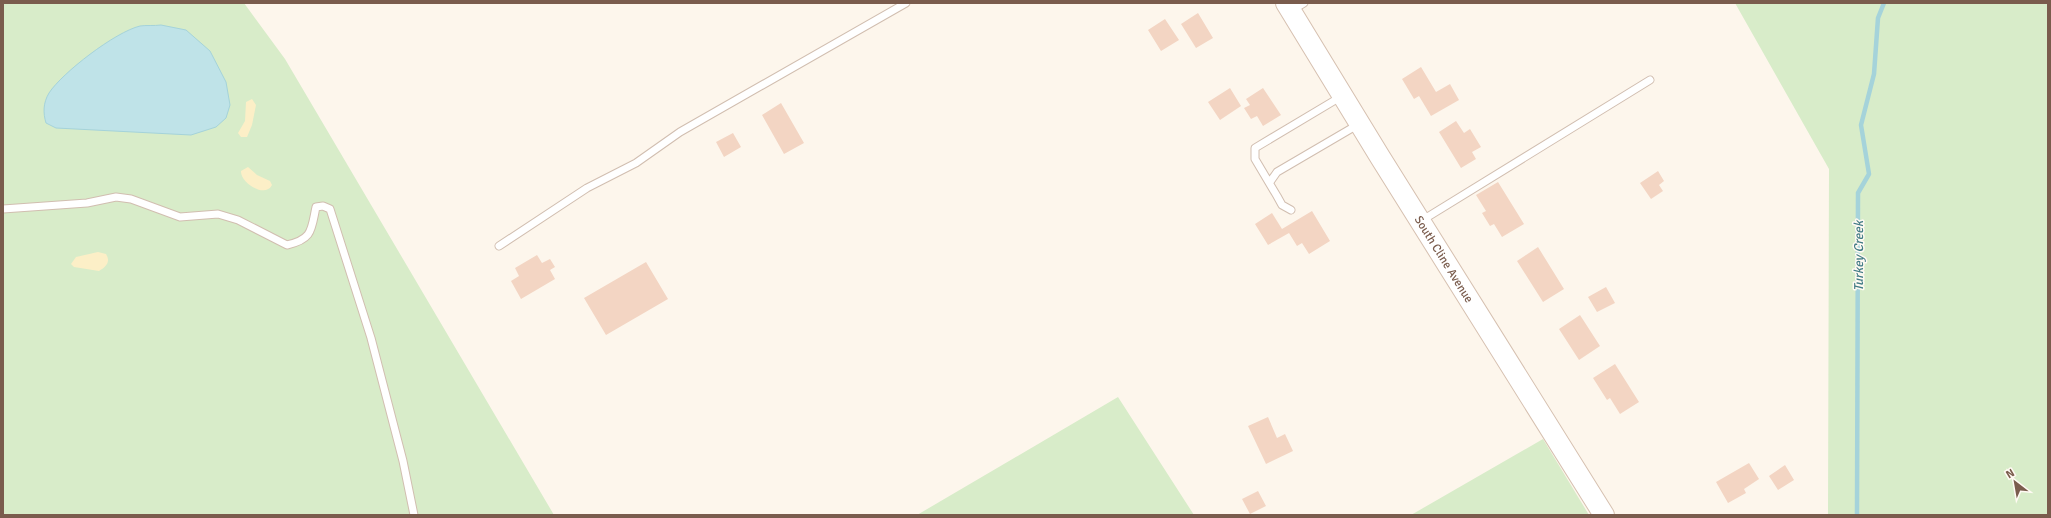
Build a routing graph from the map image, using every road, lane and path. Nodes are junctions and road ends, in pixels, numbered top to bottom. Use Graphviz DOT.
graph roads {
  1 [pos="906,3"];
  2 [pos="1293,6"];
  3 [pos="1650,80"];
  4 [pos="1343,96"];
  5 [pos="1360,124"];
  6 [pos="1270,182"];
  7 [pos="3,209"];
  8 [pos="1291,210"];
  9 [pos="1420,222"];
  10 [pos="500,246"];
  11 [pos="414,515"];
  12 [pos="1604,515"];
  1 -- 10 [label="lane"];
  2 -- 4 [label="street, South Cline Avenue"];
  3 -- 9 [label="lane"];
  4 -- 5 [label="street, South Cline Avenue"];
  4 -- 6 [label="lane"];
  5 -- 6 [label="lane"];
  5 -- 9 [label="street, South Cline Avenue"];
  6 -- 8 [label="lane"];
  7 -- 11 [label="lane"];
  9 -- 12 [label="street, South Cline Avenue"];
}
